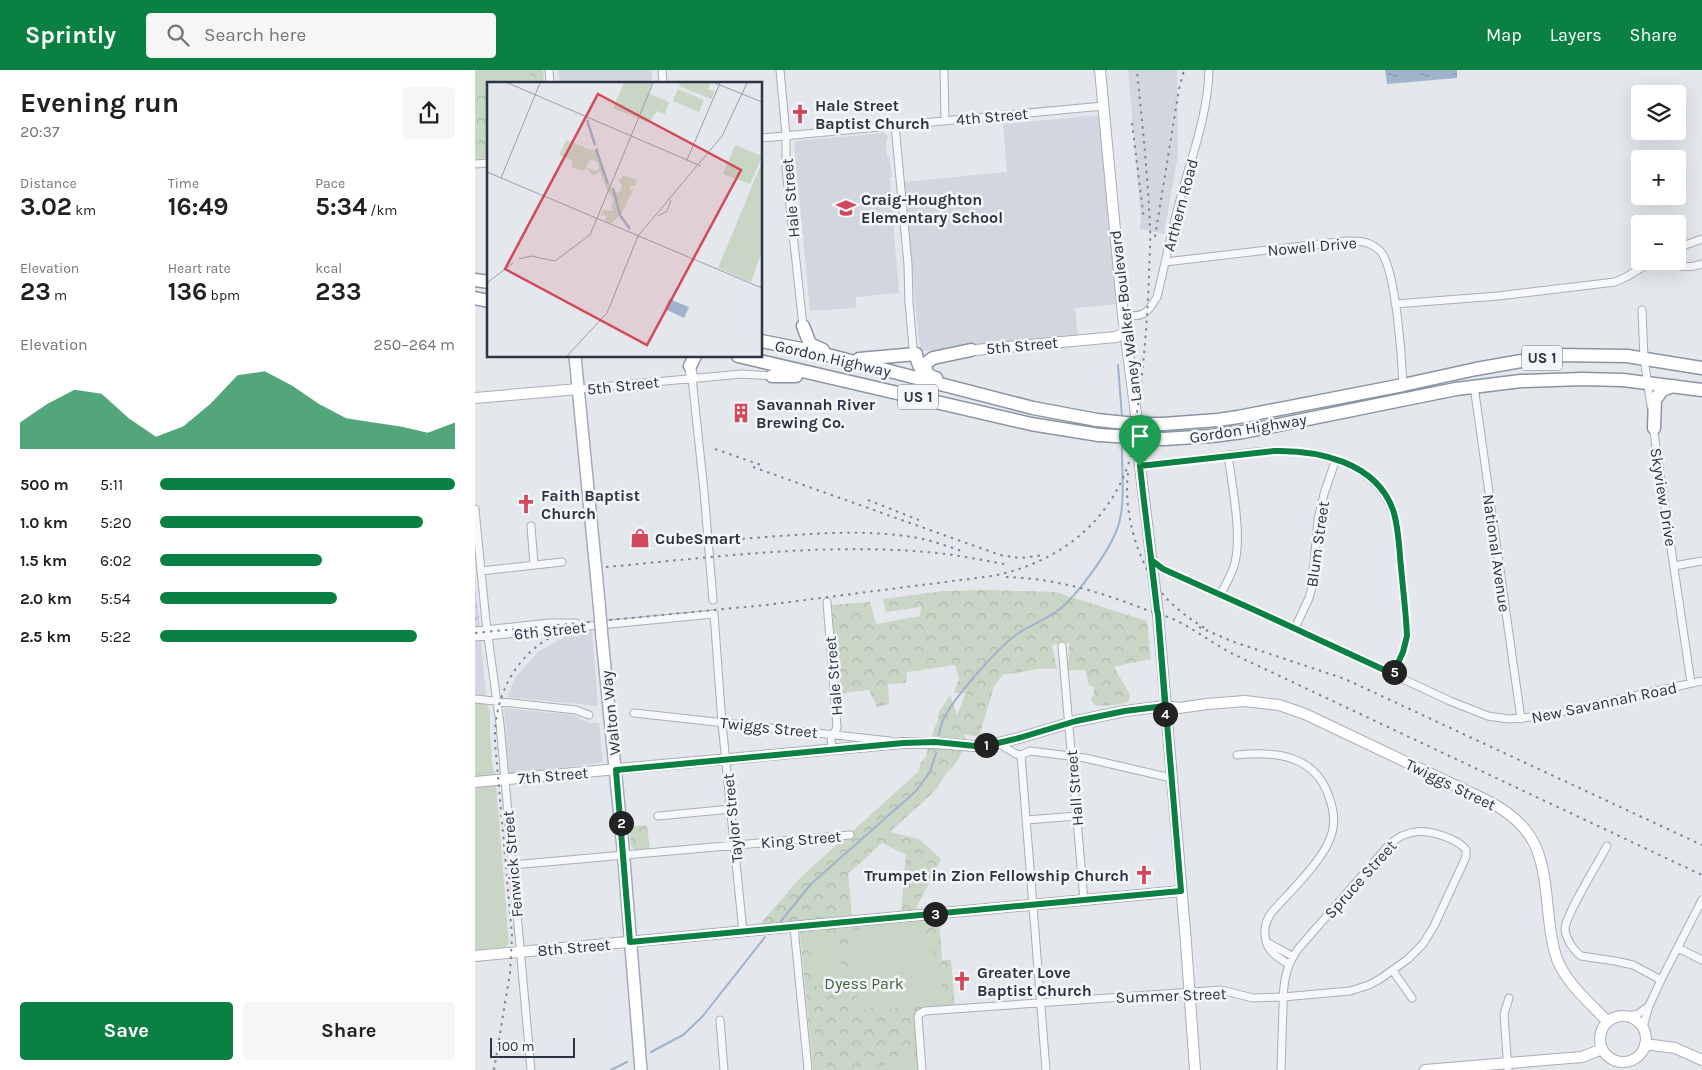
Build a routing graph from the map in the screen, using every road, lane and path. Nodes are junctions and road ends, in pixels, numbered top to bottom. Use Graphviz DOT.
graph roads {
  1 [pos="779,70"];
  2 [pos="944,70"];
  3 [pos="1100,70"];
  4 [pos="1209,70"];
  5 [pos="1103,106"];
  6 [pos="945,120"];
  7 [pos="895,125"];
  8 [pos="785,135"];
  9 [pos="763,138"];
  10 [pos="1702,240"];
  11 [pos="1686,245"];
  12 [pos="1165,262"];
  13 [pos="1702,264"];
  14 [pos="1686,267"];
  15 [pos="1638,270"];
  16 [pos="1395,304"];
  17 [pos="1642,310"];
  18 [pos="1123,315"];
  19 [pos="803,326"];
  20 [pos="1126,332"];
  21 [pos="763,341"];
  22 [pos="785,345"];
  23 [pos="971,350"];
  24 [pos="916,354"];
  25 [pos="575,358"];
  26 [pos="747,358"];
  27 [pos="1644,358"];
  28 [pos="851,360"];
  29 [pos="691,364"];
  30 [pos="1702,368"];
  31 [pos="771,376"];
  32 [pos="931,377"];
  33 [pos="1648,382"];
  34 [pos="861,384"];
  35 [pos="1403,385"];
  36 [pos="1474,386"];
  37 [pos="1674,386"];
  38 [pos="579,389"];
  39 [pos="1702,390"];
  40 [pos="475,398"];
  41 [pos="1073,416"];
  42 [pos="1653,428"];
  43 [pos="1228,455"];
  44 [pos="1336,460"];
  45 [pos="1140,466"];
  46 [pos="475,509"];
  47 [pos="531,526"];
  48 [pos="1151,560"];
  49 [pos="1702,561"];
  50 [pos="562,562"];
  51 [pos="534,565"];
  52 [pos="1674,566"];
  53 [pos="481,570"];
  54 [pos="1221,594"];
  55 [pos="713,600"];
  56 [pos="827,602"];
  57 [pos="713,614"];
  58 [pos="1295,628"];
  59 [pos="475,631"];
  60 [pos="488,632"];
  61 [pos="475,637"];
  62 [pos="1062,646"];
  63 [pos="1393,674"];
  64 [pos="1702,681"];
  65 [pos="1691,683"];
  66 [pos="475,699"];
  67 [pos="497,701"];
  68 [pos="1165,706"];
  69 [pos="634,713"];
  70 [pos="589,715"];
  71 [pos="1521,720"];
  72 [pos="722,723"];
  73 [pos="1069,723"];
  74 [pos="833,734"];
  75 [pos="903,743"];
  76 [pos="998,744"];
  77 [pos="831,750"];
  78 [pos="1021,755"];
  79 [pos="1237,755"];
  80 [pos="1071,756"];
  81 [pos="726,759"];
  82 [pos="616,770"];
  83 [pos="1171,778"];
  84 [pos="505,780"];
  85 [pos="475,782"];
  86 [pos="731,809"];
  87 [pos="658,816"];
  88 [pos="1077,816"];
  89 [pos="1026,820"];
  90 [pos="850,834"];
  91 [pos="734,845"];
  92 [pos="1607,846"];
  93 [pos="1467,850"];
  94 [pos="624,855"];
  95 [pos="512,866"];
  96 [pos="1181,891"];
  97 [pos="1702,900"];
  98 [pos="1084,901"];
  99 [pos="1034,905"];
  100 [pos="791,927"];
  101 [pos="743,932"];
  102 [pos="630,942"];
  103 [pos="1267,942"];
  104 [pos="1678,948"];
  105 [pos="520,952"];
  106 [pos="475,956"];
  107 [pos="1292,956"];
  108 [pos="1702,960"];
  109 [pos="1288,964"];
  110 [pos="1393,971"];
  111 [pos="1661,980"];
  112 [pos="1190,992"];
  113 [pos="1283,997"];
  114 [pos="1412,998"];
  115 [pos="1509,998"];
  116 [pos="1041,1003"];
  117 [pos="1649,1006"];
  118 [pos="1628,1016"];
  119 [pos="720,1020"];
  120 [pos="1607,1022"];
  121 [pos="1643,1027"];
  122 [pos="1645,1044"];
  123 [pos="1602,1049"];
  124 [pos="1702,1060"];
  125 [pos="1614,1065"];
  126 [pos="1507,1067"];
  127 [pos="641,1069"];
  128 [pos="1455,1069"];
  129 [pos="531,1070"];
  130 [pos="724,1070"];
  131 [pos="808,1070"];
  132 [pos="922,1070"];
  133 [pos="1046,1070"];
  134 [pos="1195,1070"];
  135 [pos="1281,1070"];
  136 [pos="1425,1070"];
  1 -- 8 [label="street, Hale Street"];
  2 -- 6 [label="street"];
  3 -- 5 [label="main road, Laney Walker Boulevard"];
  4 -- 12 [label="street, Arthern Road"];
  5 -- 6 [label="street, 4th Street"];
  5 -- 18 [label="main road, Laney Walker Boulevard"];
  6 -- 7 [label="street, 4th Street"];
  7 -- 8 [label="street, 4th Street"];
  7 -- 24 [label="street"];
  8 -- 9 [label="street, 4th Street"];
  8 -- 19 [label="street, Hale Street"];
  10 -- 11 [label="street"];
  12 -- 16 [label="street, Nowell Drive"];
  12 -- 18 [label="street, Arthern Road"];
  13 -- 14 [label="street"];
  15 -- 16 [label="street"];
  16 -- 35 [label="street, Nowell Drive"];
  17 -- 27 [label="street, Skyview Drive"];
  18 -- 20 [label="main road, Laney Walker Boulevard"];
  19 -- 22 [label="highway"];
  19 -- 28 [label="highway"];
  20 -- 23 [label="main road, 5th Street"];
  20 -- 45 [label="main road, Laney Walker Boulevard"];
  21 -- 22 [label="highway, Gordon Highway / US 1"];
  22 -- 28 [label="highway, Gordon Highway / US 1"];
  23 -- 24 [label="main road, 5th Street"];
  23 -- 32 [label="highway"];
  24 -- 28 [label="highway"];
  24 -- 32 [label="highway"];
  25 -- 38 [label="main road, Walton Way"];
  26 -- 34 [label="highway, Gordon Highway / US 1"];
  27 -- 30 [label="highway, Gordon Highway / US 1"];
  27 -- 33 [label="street, Skyview Drive"];
  27 -- 35 [label="highway, Gordon Highway / US 1"];
  28 -- 41 [label="highway, Gordon Highway / US 1"];
  29 -- 31 [label="street, 5th Street"];
  29 -- 38 [label="street, 5th Street"];
  29 -- 55 [label="street"];
  31 -- 34 [label="highway"];
  32 -- 41 [label="highway"];
  33 -- 36 [label="highway, Gordon Highway / US 1"];
  33 -- 37 [label="highway, Gordon Highway / US 1"];
  33 -- 42 [label="street, Skyview Drive"];
  34 -- 36 [label="highway, Gordon Highway / US 1, bridge"];
  35 -- 41 [label="highway, Gordon Highway / US 1, bridge"];
  36 -- 71 [label="street, National Avenue"];
  37 -- 39 [label="highway, Gordon Highway / US 1"];
  37 -- 42 [label="highway"];
  38 -- 40 [label="main road, 5th Street"];
  38 -- 82 [label="main road, Walton Way, bridge"];
  42 -- 52 [label="street, Skyview Drive"];
  43 -- 44 [label="street"];
  43 -- 45 [label="street"];
  43 -- 54 [label="street"];
  44 -- 58 [label="street, Blum Street"];
  44 -- 63 [label="street"];
  45 -- 48 [label="main road, Laney Walker Boulevard"];
  46 -- 53 [label="street, Fenwick Street"];
  47 -- 51 [label="street"];
  48 -- 54 [label="street, New Savannah Road"];
  48 -- 68 [label="main road, Laney Walker Boulevard"];
  49 -- 52 [label="street"];
  50 -- 51 [label="street"];
  51 -- 53 [label="street"];
  52 -- 65 [label="street, Skyview Drive"];
  53 -- 60 [label="street, Fenwick Street"];
  54 -- 58 [label="street, New Savannah Road"];
  56 -- 74 [label="street, Hale Street"];
  57 -- 60 [label="street, 6th Street"];
  57 -- 72 [label="street, Taylor Street"];
  58 -- 63 [label="street, New Savannah Road"];
  59 -- 60 [label="street, 6th Street"];
  60 -- 61 [label="street, 6th Street"];
  60 -- 67 [label="street, Fenwick Street"];
  62 -- 73 [label="street, Hall Street"];
  63 -- 71 [label="street, New Savannah Road"];
  64 -- 65 [label="street, New Savannah Road"];
  65 -- 71 [label="street, New Savannah Road"];
  66 -- 67 [label="street"];
  67 -- 70 [label="street"];
  67 -- 84 [label="street, Fenwick Street"];
  68 -- 73 [label="main road, 7th Street"];
  68 -- 83 [label="main road, Laney Walker Boulevard"];
  68 -- 120 [label="main road, Twiggs Street"];
  69 -- 72 [label="street, Twiggs Street"];
  72 -- 74 [label="street, Twiggs Street"];
  72 -- 81 [label="street, Taylor Street"];
  73 -- 76 [label="main road, 7th Street"];
  73 -- 80 [label="street, Hall Street"];
  74 -- 75 [label="street, Twiggs Street"];
  74 -- 77 [label="street, Hale Street"];
  75 -- 76 [label="main road, 7th Street"];
  75 -- 77 [label="main road, 7th Street"];
  76 -- 78 [label="street"];
  77 -- 81 [label="main road, 7th Street"];
  78 -- 80 [label="street"];
  78 -- 89 [label="street"];
  79 -- 103 [label="street"];
  80 -- 83 [label="street"];
  80 -- 88 [label="street, Hall Street"];
  81 -- 82 [label="main road, 7th Street"];
  81 -- 86 [label="street, Taylor Street"];
  82 -- 84 [label="main road, 7th Street"];
  82 -- 94 [label="main road, Walton Way"];
  83 -- 96 [label="main road, Laney Walker Boulevard"];
  84 -- 85 [label="main road, 7th Street"];
  84 -- 95 [label="street, Fenwick Street"];
  86 -- 87 [label="street"];
  86 -- 91 [label="street, Taylor Street"];
  88 -- 89 [label="street"];
  88 -- 98 [label="street, Hall Street"];
  89 -- 99 [label="street"];
  90 -- 91 [label="street, King Street"];
  91 -- 94 [label="street, King Street"];
  91 -- 101 [label="street, Taylor Street"];
  92 -- 111 [label="street"];
  93 -- 107 [label="street, Spruce Street"];
  93 -- 110 [label="street, Summer Street"];
  94 -- 95 [label="street, King Street"];
  94 -- 102 [label="main road, Walton Way"];
  95 -- 105 [label="street, Fenwick Street"];
  96 -- 98 [label="main road, 8th Street"];
  96 -- 112 [label="main road, Laney Walker Boulevard"];
  97 -- 104 [label="street"];
  98 -- 99 [label="main road, 8th Street"];
  99 -- 100 [label="main road, 8th Street"];
  99 -- 116 [label="street"];
  100 -- 101 [label="main road, 8th Street"];
  100 -- 131 [label="street"];
  101 -- 102 [label="main road, 8th Street"];
  102 -- 105 [label="main road, 8th Street"];
  102 -- 127 [label="main road, Walton Way"];
  103 -- 107 [label="street"];
  103 -- 109 [label="street"];
  104 -- 108 [label="street"];
  104 -- 111 [label="street"];
  105 -- 106 [label="main road, 8th Street"];
  105 -- 129 [label="street, Fenwick Street"];
  107 -- 109 [label="street, Spruce Street"];
  109 -- 113 [label="street, Spruce Street"];
  110 -- 113 [label="street, Summer Street"];
  110 -- 114 [label="street"];
  111 -- 117 [label="street"];
  112 -- 113 [label="street, Summer Street"];
  112 -- 116 [label="street, Summer Street"];
  112 -- 134 [label="main road, Laney Walker Boulevard"];
  113 -- 135 [label="street, Spruce Street"];
  115 -- 126 [label="street"];
  116 -- 132 [label="street, Summer Street"];
  116 -- 133 [label="street"];
  117 -- 118 [label="street"];
  117 -- 121 [label="street"];
  118 -- 120 [label="main road"];
  118 -- 121 [label="main road"];
  119 -- 130 [label="street"];
  120 -- 123 [label="main road"];
  121 -- 122 [label="main road"];
  122 -- 124 [label="main road"];
  122 -- 125 [label="main road"];
  123 -- 125 [label="main road"];
  123 -- 126 [label="main road"];
  126 -- 128 [label="main road"];
  128 -- 136 [label="main road"];
}
